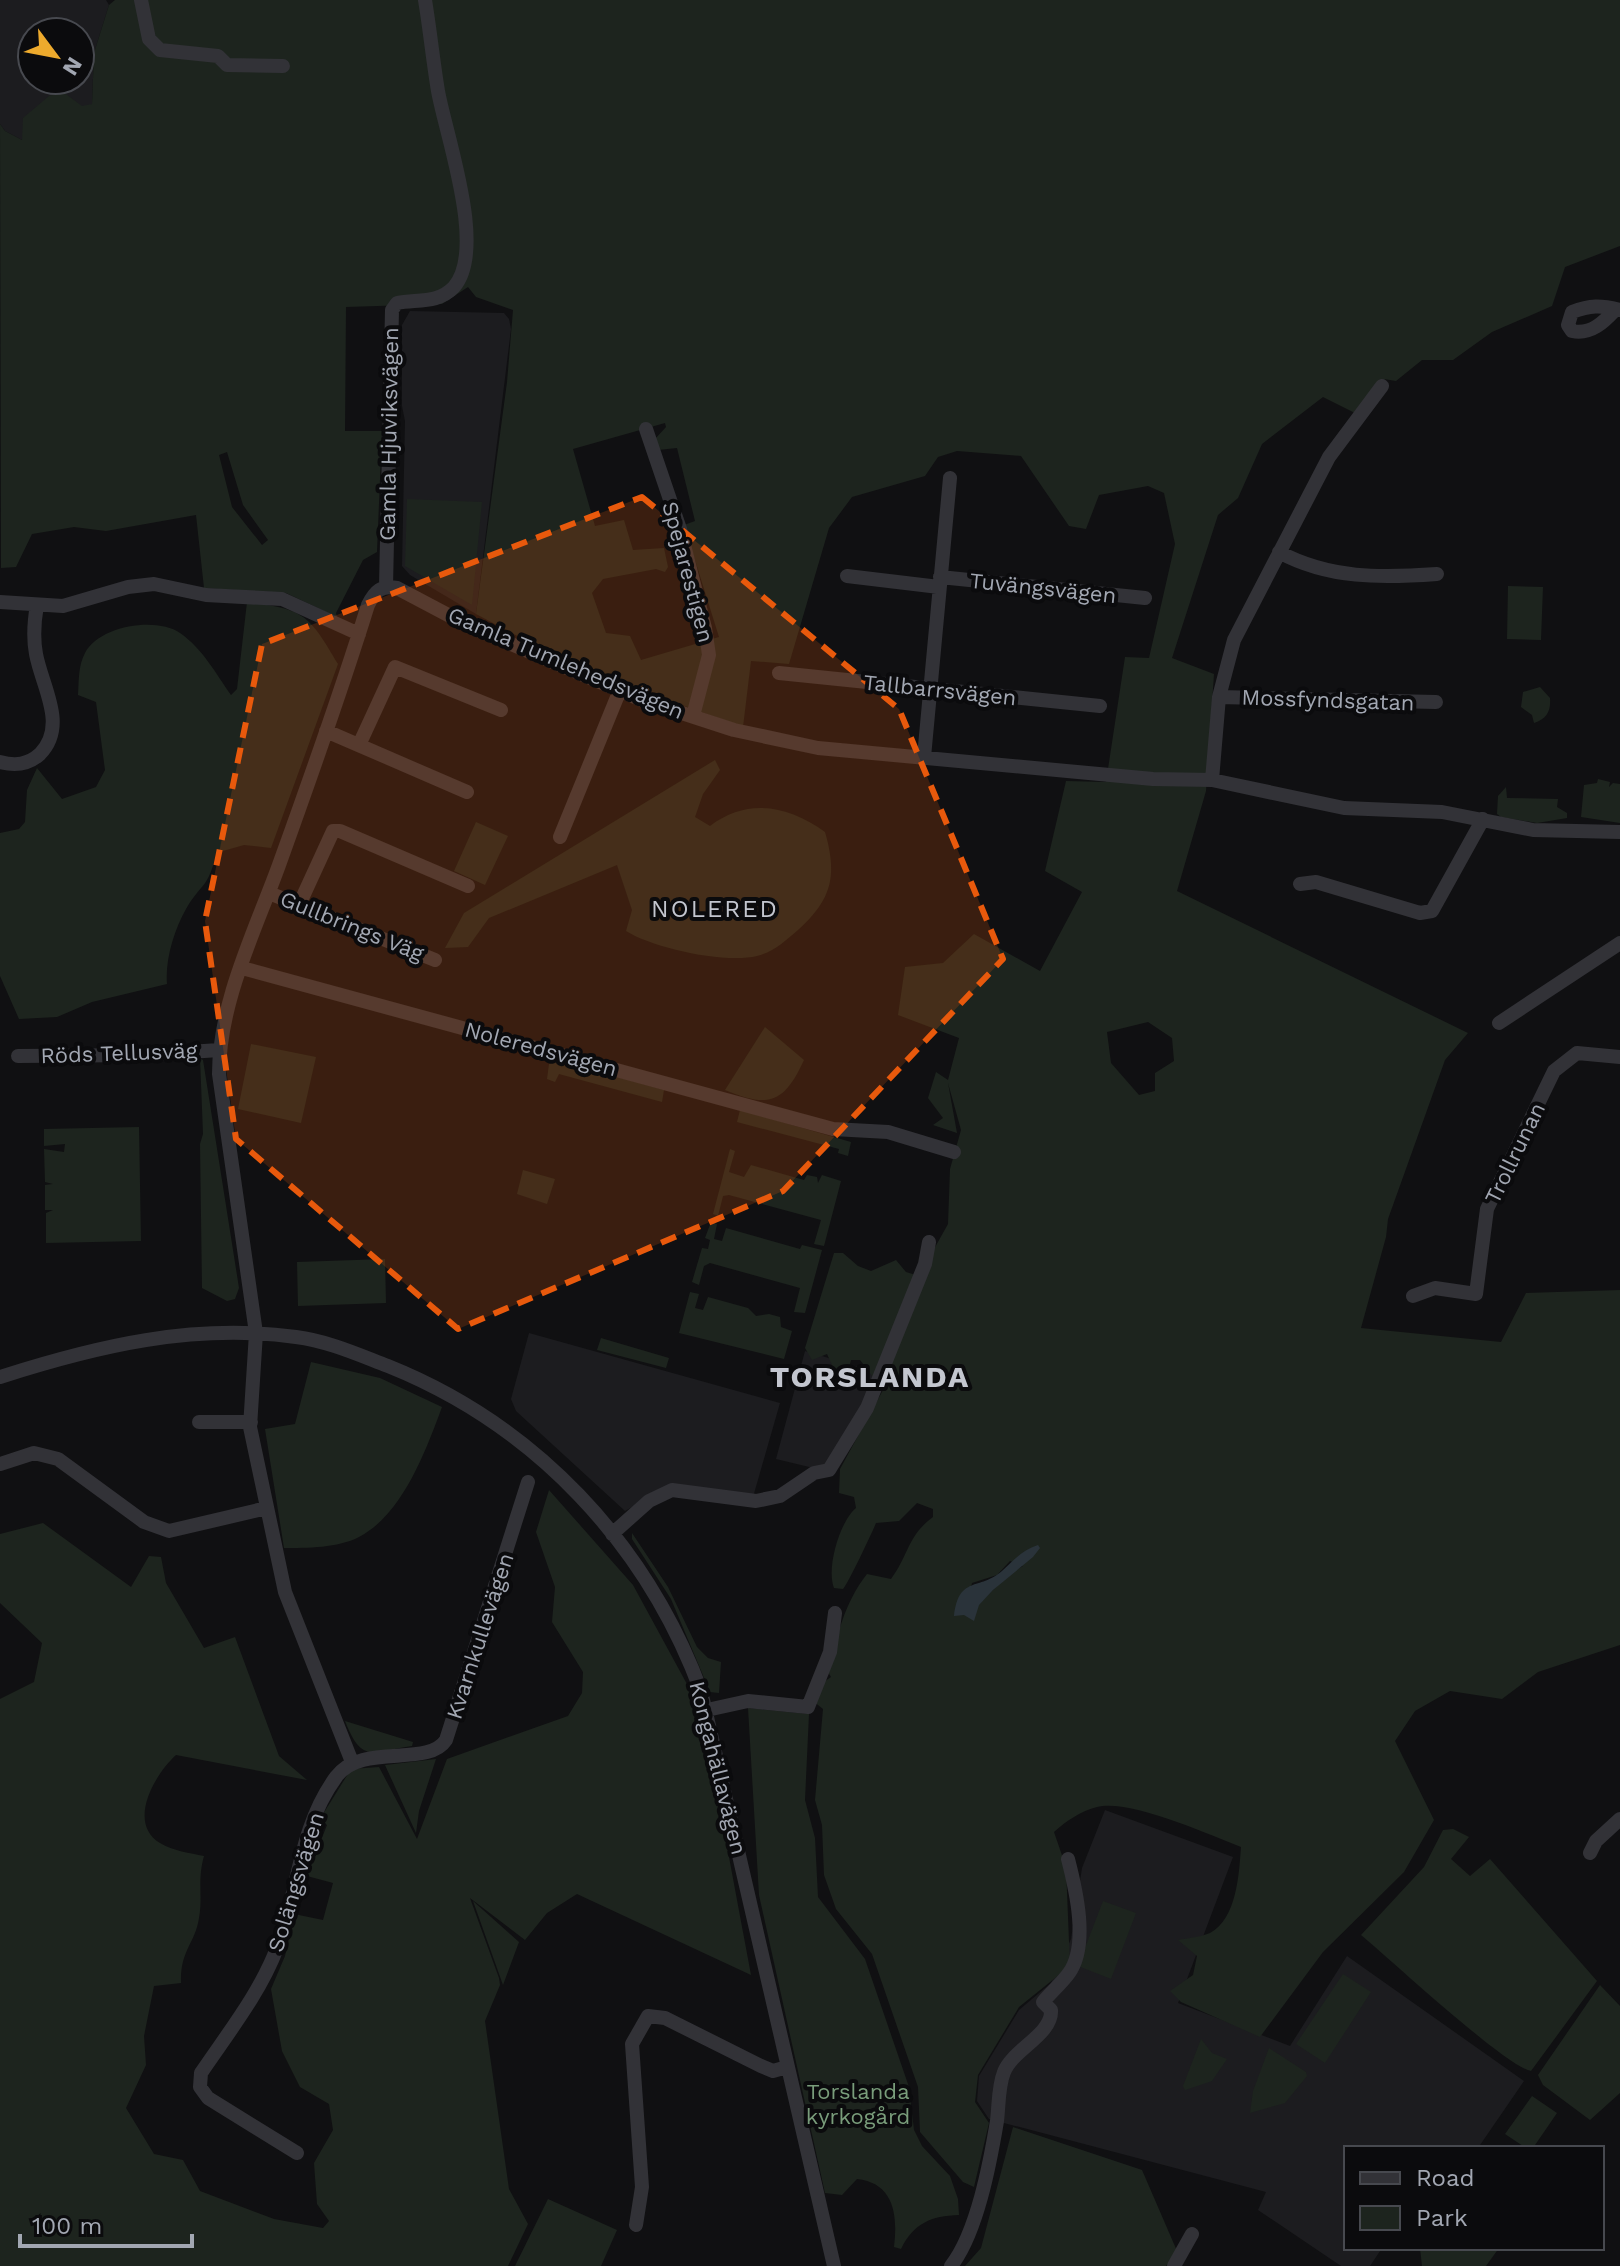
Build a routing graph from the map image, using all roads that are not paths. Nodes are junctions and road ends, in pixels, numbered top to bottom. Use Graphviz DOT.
graph roads {
  1 [pos="141,0"];
  2 [pos="425,0"];
  3 [pos="283,66"];
  4 [pos="1382,386"];
  5 [pos="646,429"];
  6 [pos="950,478"];
  7 [pos="1279,552"];
  8 [pos="1437,574"];
  9 [pos="847,576"];
  10 [pos="939,582"];
  11 [pos="386,587"];
  12 [pos="1145,598"];
  13 [pos="0,602"];
  14 [pos="37,605"];
  15 [pos="359,634"];
  16 [pos="779,673"];
  17 [pos="620,690"];
  18 [pos="930,690"];
  19 [pos="1219,697"];
  20 [pos="1436,702"];
  21 [pos="1100,706"];
  22 [pos="501,710"];
  23 [pos="693,716"];
  24 [pos="326,731"];
  25 [pos="359,745"];
  26 [pos="924,757"];
  27 [pos="0,762"];
  28 [pos="1212,780"];
  29 [pos="467,792"];
  30 [pos="1483,819"];
  31 [pos="1620,832"];
  32 [pos="560,837"];
  33 [pos="1300,884"];
  34 [pos="468,886"];
  35 [pos="269,893"];
  36 [pos="299,905"];
  37 [pos="1620,943"];
  38 [pos="435,960"];
  39 [pos="242,968"];
  40 [pos="1499,1023"];
  41 [pos="219,1050"];
  42 [pos="18,1056"];
  43 [pos="1620,1057"];
  44 [pos="954,1152"];
  45 [pos="929,1242"];
  46 [pos="1413,1296"];
  47 [pos="256,1333"];
  48 [pos="0,1377"];
  49 [pos="199,1422"];
  50 [pos="251,1422"];
  51 [pos="0,1464"];
  52 [pos="528,1482"];
  53 [pos="267,1508"];
  54 [pos="612,1534"];
  55 [pos="835,1613"];
  56 [pos="707,1710"];
  57 [pos="352,1762"];
  58 [pos="1620,1819"];
  59 [pos="1590,1853"];
  60 [pos="1068,1859"];
  61 [pos="787,2067"];
  62 [pos="297,2153"];
  63 [pos="636,2225"];
  64 [pos="1192,2234"];
  65 [pos="834,2266"];
  66 [pos="951,2266"];
  67 [pos="1174,2266"];
  1 -- 3 [label="street"];
  2 -- 11 [label="street, Gamla Hjuviksvägen"];
  4 -- 7 [label="street, Mossfyndsgatan"];
  5 -- 23 [label="street, Spejarestigen"];
  6 -- 10 [label="street"];
  7 -- 8 [label="street"];
  7 -- 19 [label="street, Mossfyndsgatan"];
  9 -- 10 [label="street, Tuvängsvägen"];
  10 -- 12 [label="street, Tuvängsvägen"];
  10 -- 18 [label="street"];
  11 -- 15 [label="street"];
  11 -- 17 [label="street, Gamla Tumlehedsvägen"];
  13 -- 14 [label="street"];
  14 -- 15 [label="street"];
  14 -- 27 [label="street"];
  15 -- 24 [label="street"];
  16 -- 18 [label="street, Tallbarrsvägen"];
  17 -- 23 [label="street, Gamla Tumlehedsvägen"];
  17 -- 32 [label="street"];
  18 -- 21 [label="street, Tallbarrsvägen"];
  18 -- 26 [label="street"];
  19 -- 20 [label="street, Mossfyndsgatan"];
  19 -- 28 [label="street, Mossfyndsgatan"];
  22 -- 25 [label="street"];
  23 -- 26 [label="street, Gamla Tumlehedsvägen"];
  24 -- 25 [label="street"];
  24 -- 35 [label="street"];
  25 -- 29 [label="street"];
  26 -- 28 [label="street, Gamla Tumlehedsvägen"];
  28 -- 30 [label="street, Gamla Tumlehedsvägen"];
  30 -- 31 [label="street, Gamla Tumlehedsvägen"];
  30 -- 33 [label="street"];
  34 -- 36 [label="street"];
  35 -- 36 [label="street, Gullbrings Väg"];
  35 -- 39 [label="street"];
  36 -- 38 [label="street, Gullbrings Väg"];
  37 -- 40 [label="street"];
  39 -- 41 [label="street"];
  39 -- 44 [label="street, Noleredsvägen"];
  41 -- 42 [label="street, Röds Tellusväg"];
  41 -- 47 [label="street"];
  43 -- 46 [label="street, Trollrunan"];
  45 -- 54 [label="street"];
  47 -- 48 [label="street, Kongahällavägen"];
  47 -- 50 [label="street"];
  47 -- 54 [label="street, Kongahällavägen"];
  49 -- 50 [label="street"];
  50 -- 53 [label="street"];
  51 -- 53 [label="street"];
  52 -- 57 [label="street, Kvarnkullevägen"];
  53 -- 57 [label="street"];
  54 -- 56 [label="street, Kongahällavägen"];
  55 -- 56 [label="street"];
  56 -- 61 [label="street, Kongahällavägen"];
  57 -- 62 [label="street, Solängsvägen"];
  58 -- 59 [label="street"];
  60 -- 66 [label="street"];
  61 -- 63 [label="street"];
  61 -- 65 [label="street, Kongahällavägen"];
  64 -- 67 [label="street"];
}
